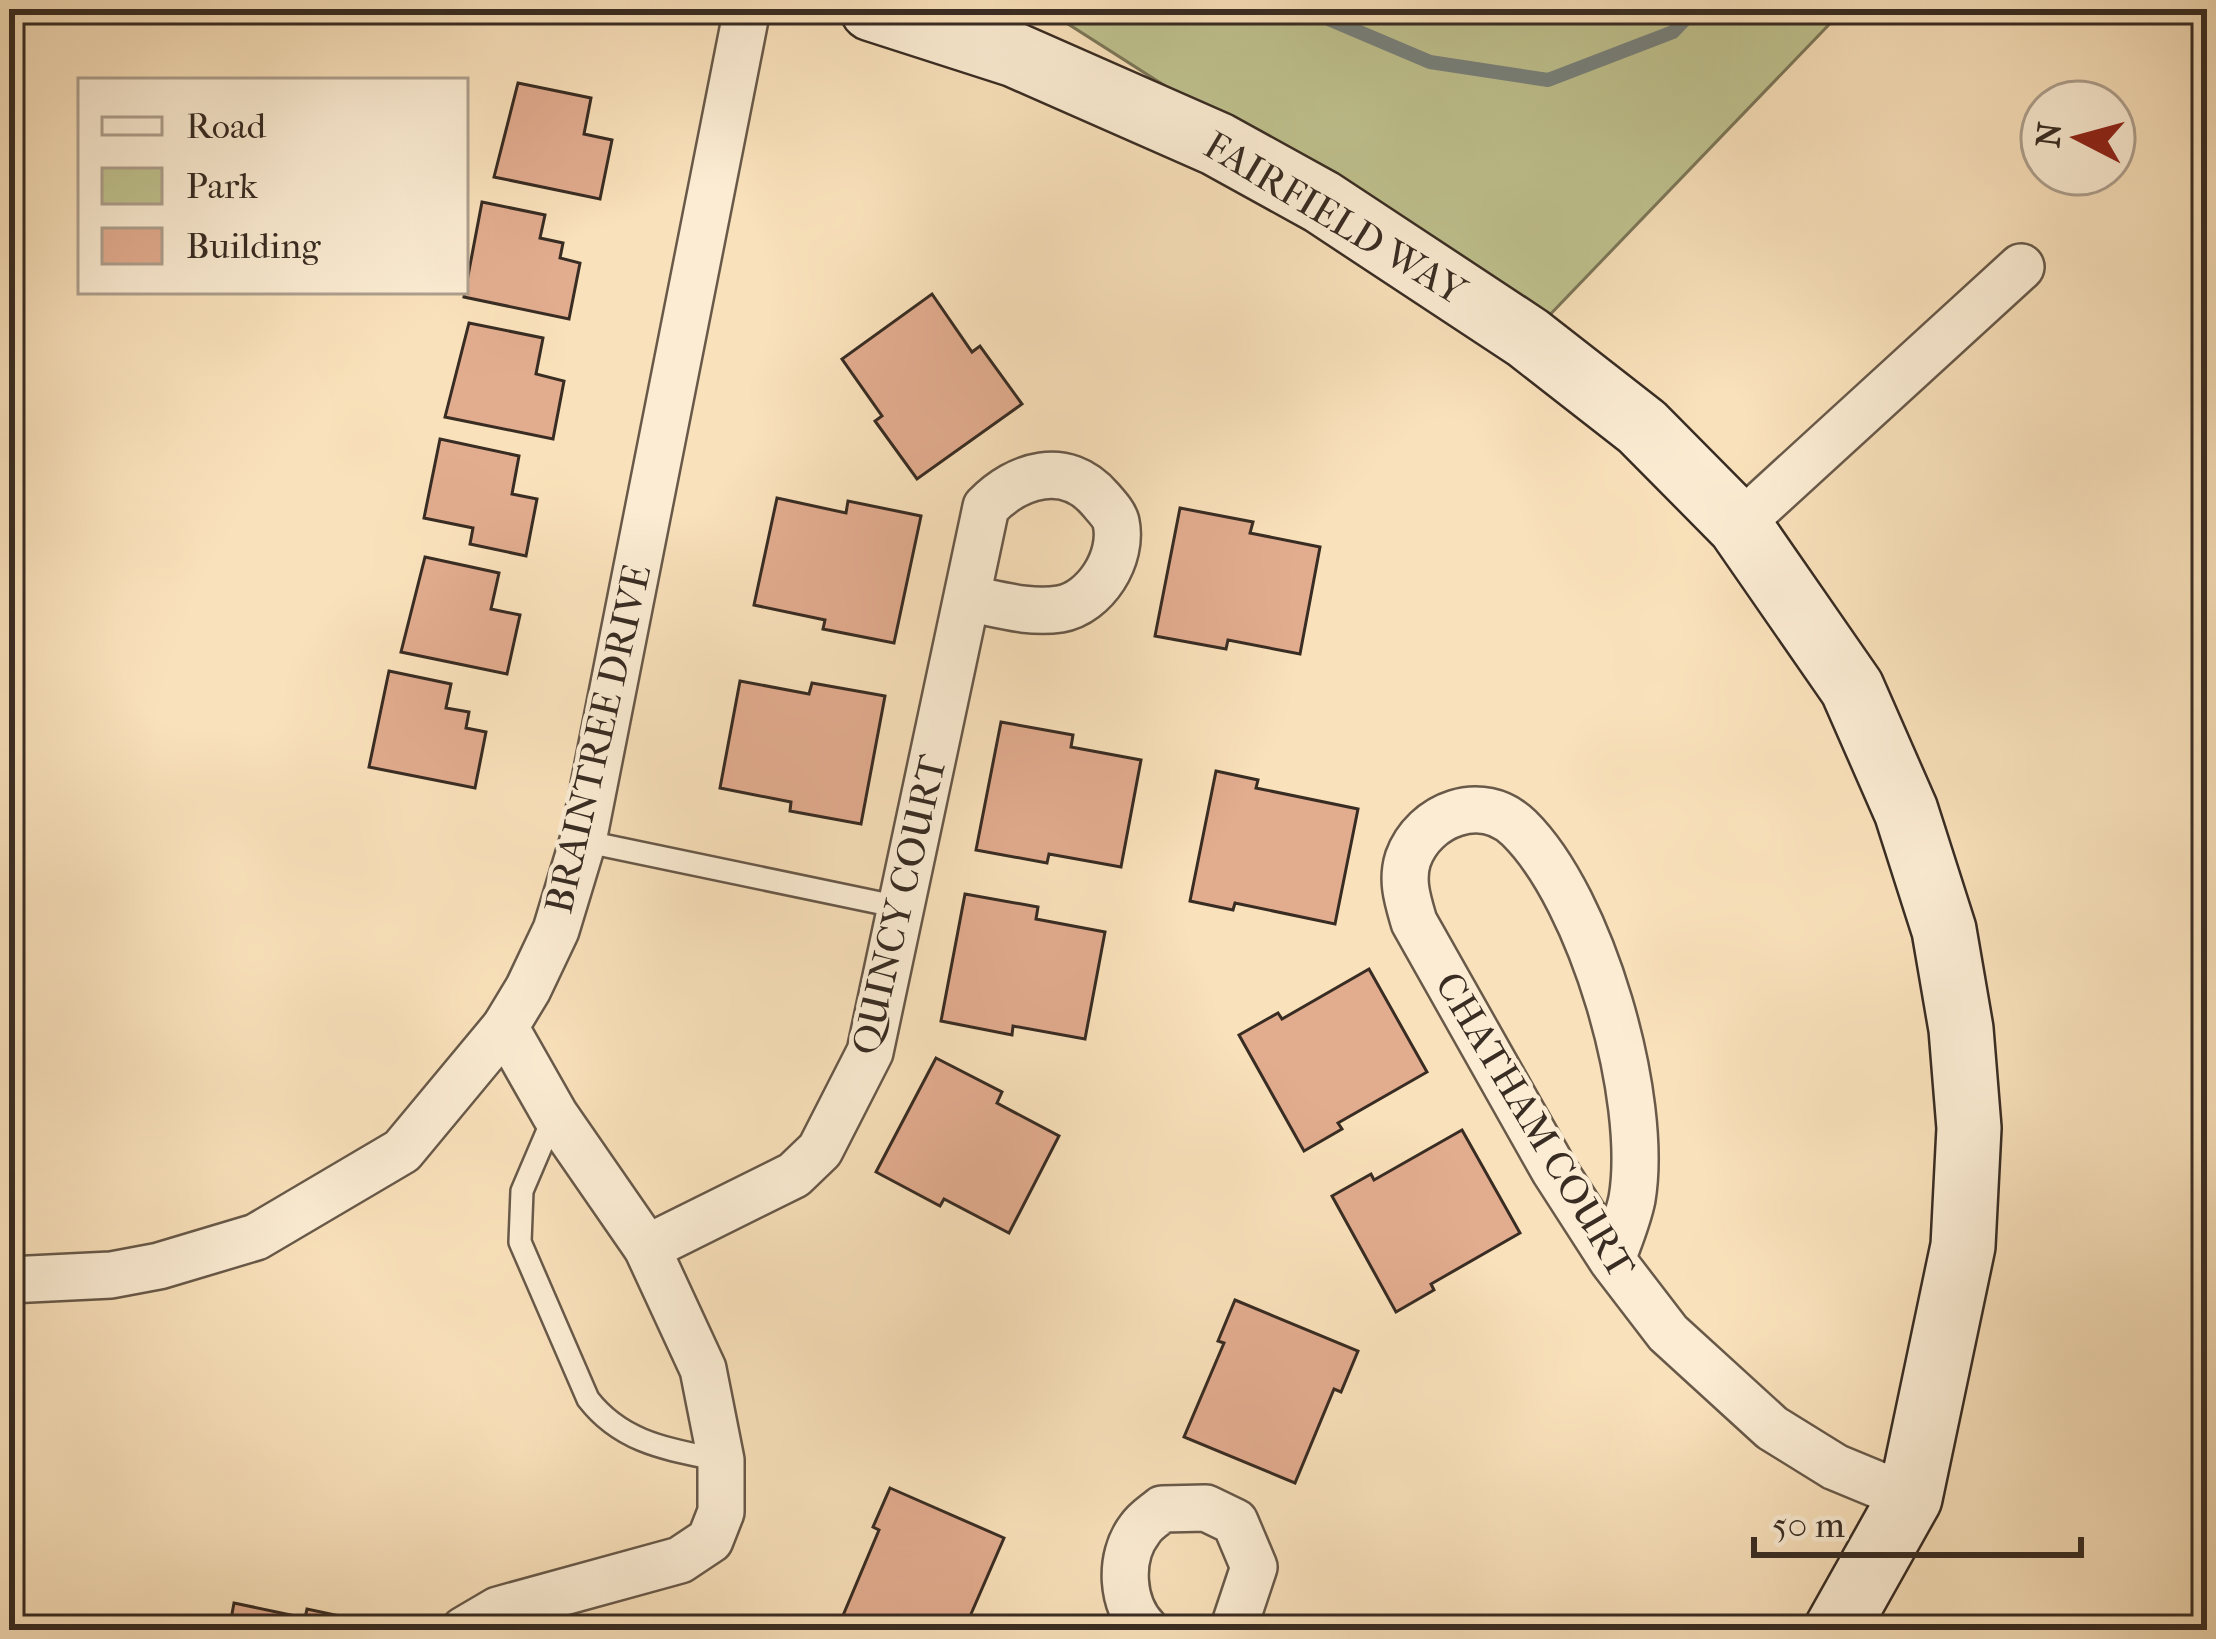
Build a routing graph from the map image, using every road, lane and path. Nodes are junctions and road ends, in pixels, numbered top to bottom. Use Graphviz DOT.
graph roads {
  1 [pos="747,9"];
  2 [pos="872,9"];
  3 [pos="2021,267"];
  4 [pos="1738,525"];
  5 [pos="967,598"];
  6 [pos="583,842"];
  7 [pos="904,908"];
  8 [pos="506,1027"];
  9 [pos="554,1115"];
  10 [pos="646,1248"];
  11 [pos="1612,1260"];
  12 [pos="9,1280"];
  13 [pos="721,1460"];
  14 [pos="1910,1498"];
  15 [pos="481,1620"];
  16 [pos="1146,1630"];
  17 [pos="1233,1630"];
  18 [pos="1836,1630"];
  1 -- 6 [label="street, BRAINTREE DRIVE"];
  2 -- 4 [label="street, FAIRFIELD WAY"];
  3 -- 4 [label="street"];
  4 -- 14 [label="street, FAIRFIELD WAY"];
  5 -- 7 [label="street, QUINCY COURT"];
  6 -- 7 [label="lane"];
  6 -- 8 [label="street, BRAINTREE DRIVE"];
  7 -- 10 [label="street, QUINCY COURT"];
  8 -- 9 [label="street"];
  8 -- 12 [label="street, BRAINTREE DRIVE"];
  9 -- 10 [label="street"];
  9 -- 13 [label="lane"];
  10 -- 13 [label="street"];
  11 -- 11 [label="street, CHATHAM COURT"];
  11 -- 14 [label="street, CHATHAM COURT"];
  13 -- 15 [label="street"];
  14 -- 18 [label="street, FAIRFIELD WAY"];
  16 -- 17 [label="street"];
}
